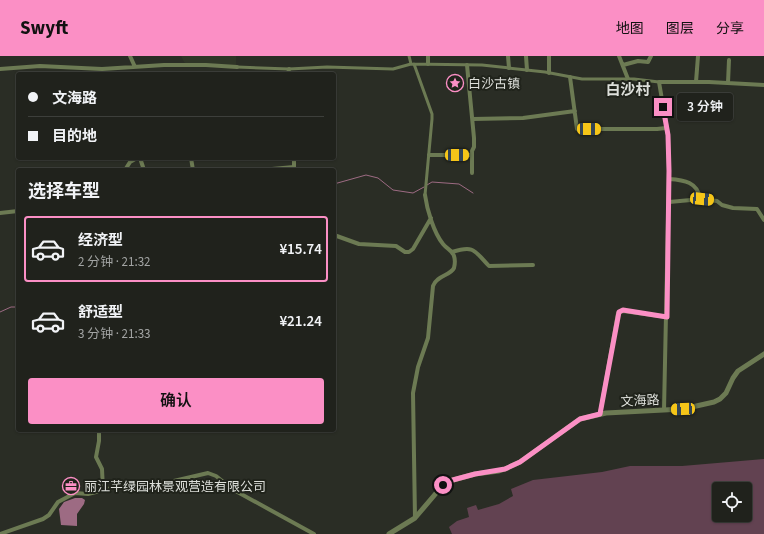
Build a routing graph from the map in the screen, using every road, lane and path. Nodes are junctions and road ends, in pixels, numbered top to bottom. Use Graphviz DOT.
graph roads {
  1 [pos="130,56"];
  2 [pos="409,56"];
  3 [pos="428,56"];
  4 [pos="508,56"];
  5 [pos="526,56"];
  6 [pos="548,56"];
  7 [pos="619,56"];
  8 [pos="651,56"];
  9 [pos="698,56"];
  10 [pos="729,60"];
  11 [pos="412,64"];
  12 [pos="428,64"];
  13 [pos="467,65"];
  14 [pos="623,65"];
  15 [pos="135,67"];
  16 [pos="237,67"];
  17 [pos="509,68"];
  18 [pos="0,69"];
  19 [pos="289,69"];
  20 [pos="527,70"];
  21 [pos="288,72"];
  22 [pos="549,73"];
  23 [pos="570,77"];
  24 [pos="628,79"];
  25 [pos="660,82"];
  26 [pos="696,82"];
  27 [pos="728,83"];
  28 [pos="764,85"];
  29 [pos="575,111"];
  30 [pos="473,119"];
  31 [pos="666,128"];
  32 [pos="429,155"];
  33 [pos="472,155"];
  34 [pos="134,160"];
  35 [pos="294,160"];
  36 [pos="126,168"];
  37 [pos="283,168"];
  38 [pos="472,172"];
  39 [pos="669,179"];
  40 [pos="425,195"];
  41 [pos="700,199"];
  42 [pos="669,202"];
  43 [pos="16,211"];
  44 [pos="0,213"];
  45 [pos="431,218"];
  46 [pos="764,220"];
  47 [pos="336,236"];
  48 [pos="452,252"];
  49 [pos="533,265"];
  50 [pos="667,317"];
  51 [pos="764,354"];
  52 [pos="664,410"];
  53 [pos="600,414"];
  54 [pos="99,432"];
  55 [pos="103,490"];
  56 [pos="415,518"];
  57 [pos="0,534"];
  58 [pos="314,534"];
  59 [pos="389,534"];
  1 -- 15 [label="street"];
  2 -- 11 [label="street"];
  3 -- 12 [label="street"];
  4 -- 17 [label="street"];
  5 -- 20 [label="street"];
  6 -- 22 [label="street"];
  7 -- 14 [label="street"];
  8 -- 14 [label="street"];
  9 -- 26 [label="street"];
  10 -- 27 [label="street"];
  11 -- 12 [label="street"];
  11 -- 19 [label="street"];
  11 -- 32 [label="street"];
  12 -- 13 [label="street"];
  13 -- 17 [label="street"];
  13 -- 30 [label="street"];
  14 -- 24 [label="street"];
  15 -- 16 [label="street"];
  15 -- 18 [label="street"];
  16 -- 19 [label="street"];
  17 -- 20 [label="street"];
  19 -- 21 [label="street"];
  20 -- 22 [label="street"];
  22 -- 23 [label="street"];
  23 -- 24 [label="street"];
  23 -- 29 [label="street"];
  24 -- 25 [label="street"];
  25 -- 26 [label="street"];
  25 -- 31 [label="street"];
  26 -- 27 [label="street"];
  27 -- 28 [label="street"];
  29 -- 30 [label="street"];
  29 -- 31 [label="street"];
  30 -- 33 [label="street"];
  31 -- 39 [label="street"];
  32 -- 33 [label="street"];
  32 -- 40 [label="street"];
  33 -- 38 [label="street"];
  34 -- 36 [label="street"];
  35 -- 37 [label="street"];
  39 -- 41 [label="street"];
  39 -- 42 [label="street"];
  40 -- 45 [label="street"];
  41 -- 42 [label="street"];
  41 -- 46 [label="street"];
  42 -- 50 [label="street"];
  43 -- 44 [label="street"];
  45 -- 47 [label="street"];
  45 -- 48 [label="street"];
  48 -- 49 [label="street"];
  48 -- 56 [label="street"];
  50 -- 52 [label="street"];
  50 -- 53 [label="street"];
  51 -- 52 [label="street, 文海路"];
  52 -- 53 [label="street, 文海路"];
  53 -- 56 [label="street, 文海路"];
  54 -- 55 [label="street"];
  55 -- 57 [label="street"];
  55 -- 58 [label="street"];
  56 -- 59 [label="street, 文海路"];
}
